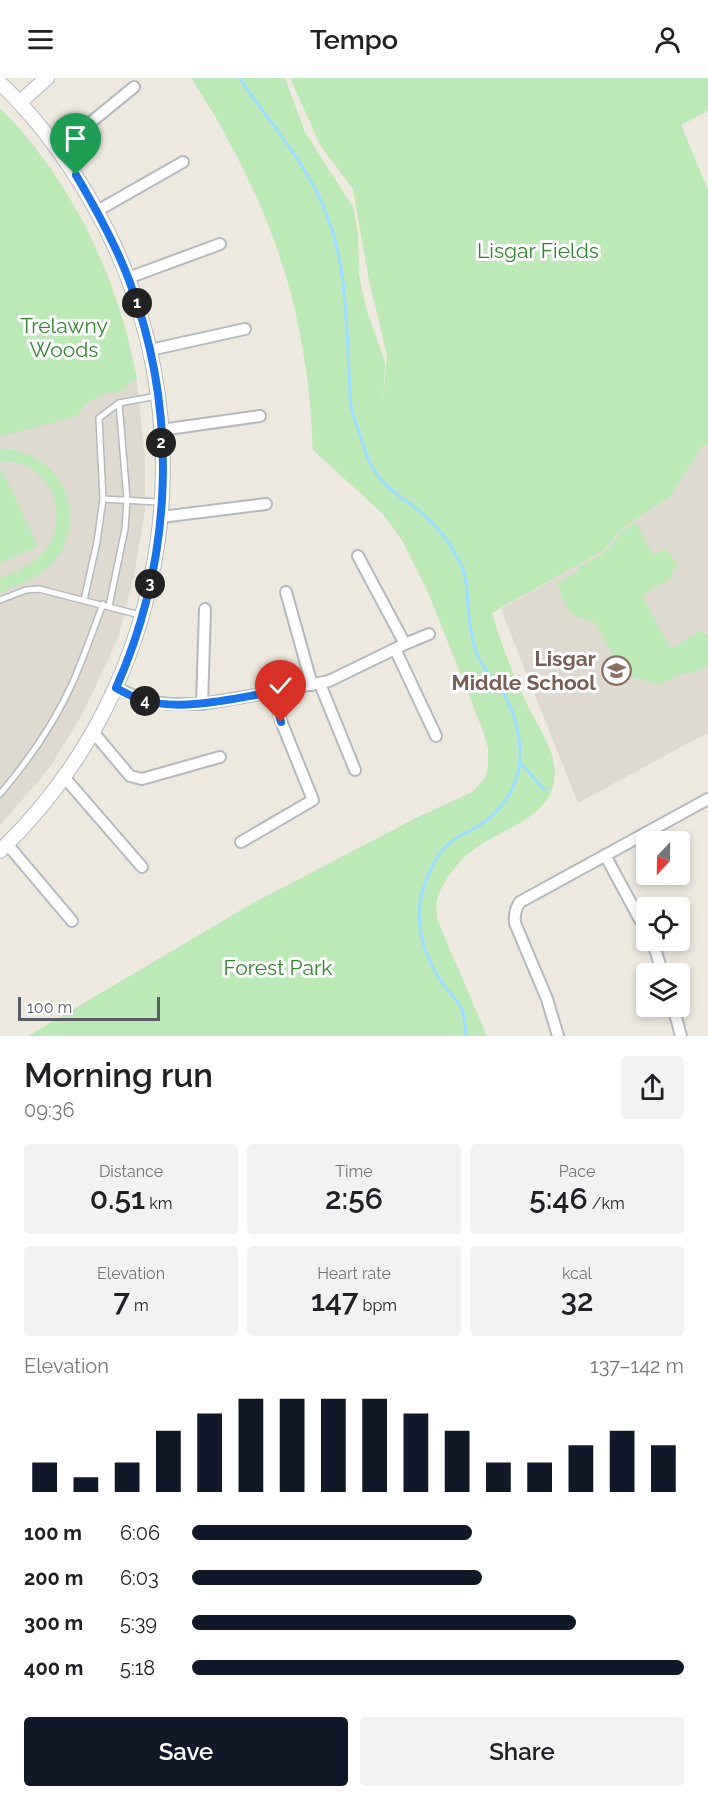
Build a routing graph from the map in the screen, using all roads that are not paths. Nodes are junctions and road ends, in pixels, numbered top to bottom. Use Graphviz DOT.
graph roads {
  1 [pos="47,78"];
  2 [pos="0,84"];
  3 [pos="134,87"];
  4 [pos="20,102"];
  5 [pos="58,149"];
  6 [pos="183,162"];
  7 [pos="97,211"];
  8 [pos="220,244"];
  9 [pos="128,278"];
  10 [pos="245,329"];
  11 [pos="150,350"];
  12 [pos="157,396"];
  13 [pos="119,403"];
  14 [pos="260,416"];
  15 [pos="161,430"];
  16 [pos="103,499"];
  17 [pos="127,499"];
  18 [pos="163,502"];
  19 [pos="266,504"];
  20 [pos="162,517"];
  21 [pos="358,556"];
  22 [pos="286,592"];
  23 [pos="0,600"];
  24 [pos="84,600"];
  25 [pos="106,605"];
  26 [pos="205,609"];
  27 [pos="142,615"];
  28 [pos="429,634"];
  29 [pos="400,646"];
  30 [pos="316,684"];
  31 [pos="116,688"];
  32 [pos="273,692"];
  33 [pos="202,704"];
  34 [pos="93,732"];
  35 [pos="436,736"];
  36 [pos="220,757"];
  37 [pos="355,770"];
  38 [pos="64,777"];
  39 [pos="0,794"];
  40 [pos="708,799"];
  41 [pos="241,842"];
  42 [pos="4,847"];
  43 [pos="605,855"];
  44 [pos="142,867"];
  45 [pos="636,912"];
  46 [pos="72,921"];
  47 [pos="676,1017"];
  48 [pos="558,1036"];
  49 [pos="681,1036"];
  1 -- 4 [label="street"];
  2 -- 4 [label="street"];
  3 -- 5 [label="street"];
  4 -- 5 [label="street"];
  5 -- 7 [label="street"];
  6 -- 7 [label="street"];
  7 -- 9 [label="street"];
  8 -- 9 [label="street"];
  9 -- 11 [label="street"];
  10 -- 11 [label="street"];
  11 -- 12 [label="street"];
  12 -- 13 [label="lane"];
  12 -- 15 [label="street"];
  13 -- 16 [label="lane"];
  13 -- 17 [label="lane"];
  14 -- 15 [label="street"];
  15 -- 18 [label="street"];
  16 -- 17 [label="lane"];
  16 -- 24 [label="lane"];
  17 -- 18 [label="lane"];
  17 -- 25 [label="lane"];
  18 -- 20 [label="street"];
  19 -- 20 [label="street"];
  20 -- 27 [label="street"];
  21 -- 29 [label="street"];
  22 -- 30 [label="street"];
  23 -- 24 [label="lane"];
  24 -- 25 [label="lane"];
  25 -- 27 [label="lane"];
  25 -- 39 [label="lane"];
  26 -- 33 [label="street"];
  27 -- 31 [label="street"];
  28 -- 29 [label="street"];
  29 -- 30 [label="street"];
  29 -- 35 [label="street"];
  30 -- 32 [label="street"];
  30 -- 37 [label="street"];
  31 -- 33 [label="street"];
  31 -- 34 [label="street"];
  32 -- 33 [label="street"];
  32 -- 41 [label="street"];
  34 -- 36 [label="street"];
  34 -- 38 [label="street"];
  38 -- 42 [label="street"];
  38 -- 44 [label="street"];
  40 -- 43 [label="street"];
  42 -- 46 [label="street"];
  43 -- 45 [label="street"];
  43 -- 48 [label="street"];
  47 -- 49 [label="street"];
}
